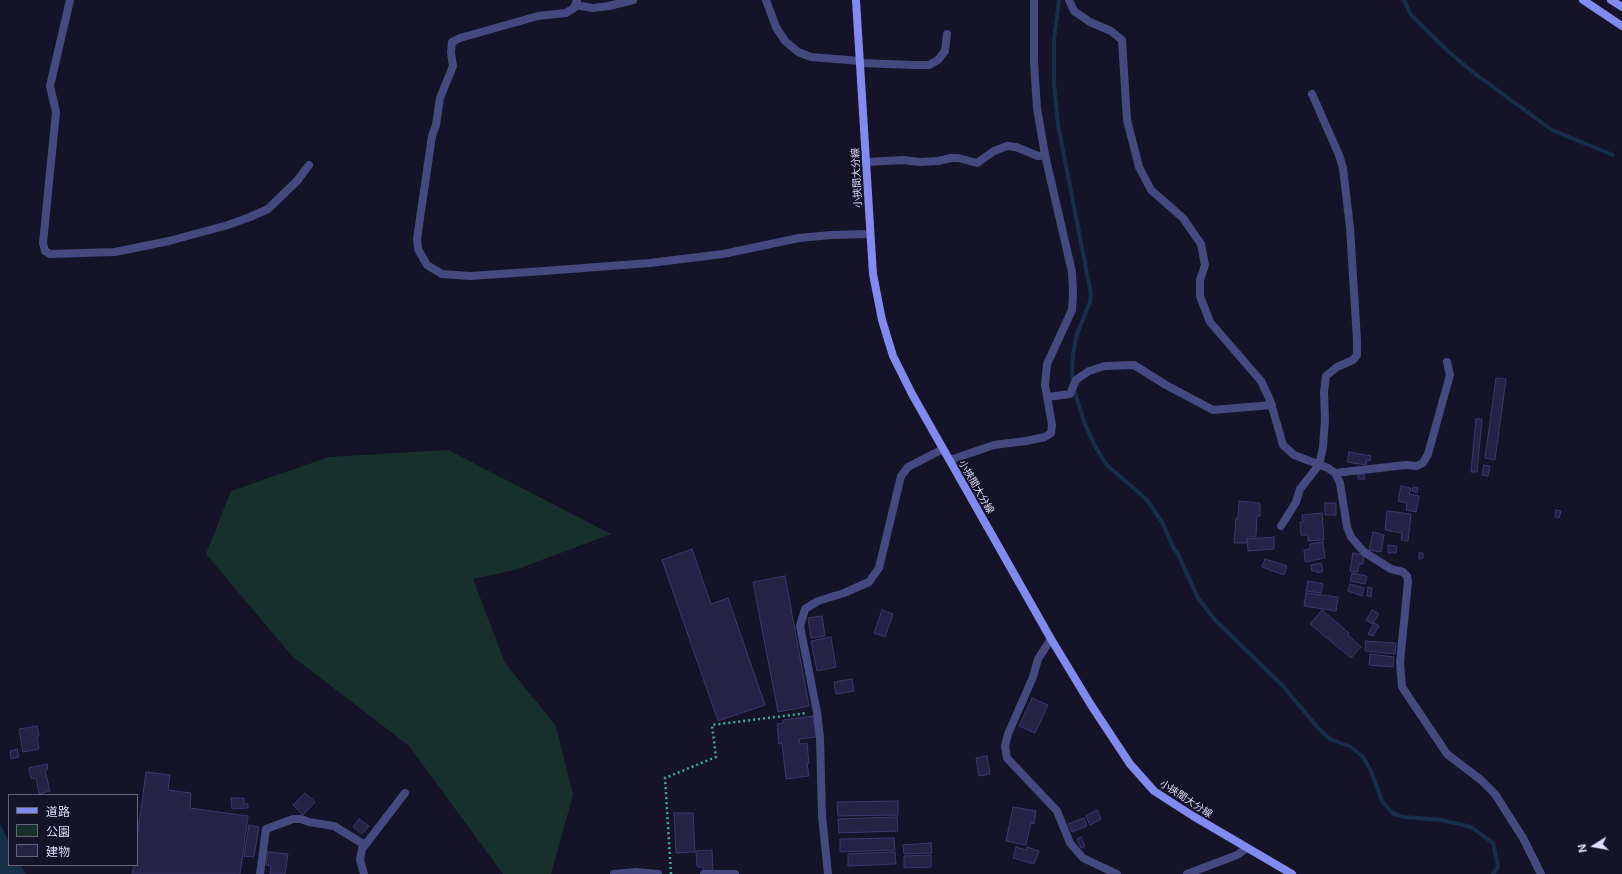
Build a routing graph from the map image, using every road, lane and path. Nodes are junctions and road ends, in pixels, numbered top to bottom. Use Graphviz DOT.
graph roads {
  1 [pos="70,0"];
  2 [pos="633,0"];
  3 [pos="766,0"];
  4 [pos="856,0"];
  5 [pos="1034,0"];
  6 [pos="1069,0"];
  7 [pos="1583,0"];
  8 [pos="1611,0"];
  9 [pos="576,3"];
  10 [pos="1622,7"];
  11 [pos="1622,26"];
  12 [pos="947,34"];
  13 [pos="860,62"];
  14 [pos="1312,94"];
  15 [pos="1045,155"];
  16 [pos="866,162"];
  17 [pos="308,165"];
  18 [pos="870,234"];
  19 [pos="1448,362"];
  20 [pos="1047,398"];
  21 [pos="1272,405"];
  22 [pos="943,449"];
  23 [pos="950,460"];
  24 [pos="1319,465"];
  25 [pos="1335,473"];
  26 [pos="1281,526"];
  27 [pos="1051,639"];
  28 [pos="817,712"];
  29 [pos="405,793"];
  30 [pos="365,845"];
  31 [pos="1247,848"];
  32 [pos="1108,872"];
  33 [pos="260,874"];
  34 [pos="364,874"];
  35 [pos="614,874"];
  36 [pos="658,874"];
  37 [pos="671,874"];
  38 [pos="704,874"];
  39 [pos="735,874"];
  40 [pos="828,874"];
  41 [pos="1117,874"];
  42 [pos="1187,874"];
  43 [pos="1292,874"];
  44 [pos="1541,874"];
  1 -- 17 [label="street"];
  2 -- 9 [label="street"];
  3 -- 13 [label="street"];
  4 -- 13 [label="main road, 小挾間大分線"];
  5 -- 15 [label="street"];
  6 -- 21 [label="street"];
  7 -- 11 [label="main road"];
  8 -- 10 [label="main road"];
  9 -- 18 [label="street"];
  12 -- 13 [label="street"];
  13 -- 16 [label="main road, 小挾間大分線"];
  14 -- 24 [label="street"];
  15 -- 16 [label="street"];
  15 -- 20 [label="street"];
  16 -- 18 [label="main road, 小挾間大分線"];
  18 -- 22 [label="main road, 小挾間大分線"];
  19 -- 25 [label="street"];
  20 -- 21 [label="street"];
  20 -- 23 [label="street"];
  21 -- 24 [label="street"];
  22 -- 23 [label="main road, 小挾間大分線"];
  22 -- 28 [label="street"];
  23 -- 27 [label="main road, 小挾間大分線"];
  24 -- 25 [label="street"];
  24 -- 26 [label="street"];
  25 -- 44 [label="street"];
  27 -- 31 [label="main road, 小挾間大分線"];
  27 -- 32 [label="street"];
  28 -- 37 [label="path"];
  28 -- 40 [label="street"];
  29 -- 30 [label="street"];
  30 -- 33 [label="street"];
  30 -- 34 [label="street"];
  31 -- 42 [label="street"];
  31 -- 43 [label="main road, 小挾間大分線"];
  32 -- 41 [label="street"];
  35 -- 36 [label="street"];
  38 -- 39 [label="street"];
}
